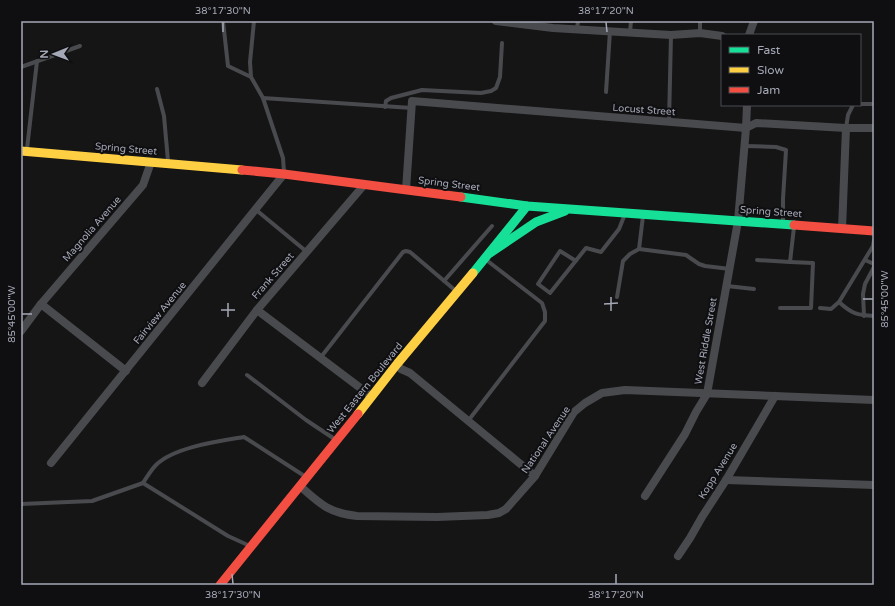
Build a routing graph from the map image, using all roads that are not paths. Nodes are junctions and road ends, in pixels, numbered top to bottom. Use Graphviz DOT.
graph roads {
  1 [pos="223,21"];
  2 [pos="254,21"];
  3 [pos="496,21"];
  4 [pos="631,21"];
  5 [pos="700,21"];
  6 [pos="754,21"];
  7 [pos="578,25"];
  8 [pos="610,31"];
  9 [pos="630,32"];
  10 [pos="700,33"];
  11 [pos="749,34"];
  12 [pos="671,35"];
  13 [pos="721,36"];
  14 [pos="502,43"];
  15 [pos="80,46"];
  16 [pos="37,61"];
  17 [pos="21,67"];
  18 [pos="251,77"];
  19 [pos="157,89"];
  20 [pos="606,92"];
  21 [pos="263,98"];
  22 [pos="412,104"];
  23 [pos="861,104"];
  24 [pos="874,104"];
  25 [pos="747,106"];
  26 [pos="852,106"];
  27 [pos="385,107"];
  28 [pos="669,122"];
  29 [pos="746,128"];
  30 [pos="846,128"];
  31 [pos="874,128"];
  32 [pos="745,146"];
  33 [pos="24,151"];
  34 [pos="151,162"];
  35 [pos="168,164"];
  36 [pos="284,174"];
  37 [pos="364,185"];
  38 [pos="406,190"];
  39 [pos="528,206"];
  40 [pos="570,209"];
  41 [pos="256,210"];
  42 [pos="626,212"];
  43 [pos="643,214"];
  44 [pos="738,221"];
  45 [pos="783,224"];
  46 [pos="794,225"];
  47 [pos="492,226"];
  48 [pos="842,228"];
  49 [pos="874,231"];
  50 [pos="874,240"];
  51 [pos="639,249"];
  52 [pos="307,252"];
  53 [pos="488,256"];
  54 [pos="757,260"];
  55 [pos="865,260"];
  56 [pos="576,261"];
  57 [pos="790,262"];
  58 [pos="874,264"];
  59 [pos="874,267"];
  60 [pos="730,269"];
  61 [pos="444,281"];
  62 [pos="727,286"];
  63 [pos="754,289"];
  64 [pos="458,292"];
  65 [pos="617,297"];
  66 [pos="839,302"];
  67 [pos="41,304"];
  68 [pos="780,308"];
  69 [pos="820,308"];
  70 [pos="257,310"];
  71 [pos="864,316"];
  72 [pos="874,316"];
  73 [pos="21,331"];
  74 [pos="321,358"];
  75 [pos="397,364"];
  76 [pos="126,371"];
  77 [pos="247,375"];
  78 [pos="202,382"];
  79 [pos="707,394"];
  80 [pos="371,396"];
  81 [pos="775,396"];
  82 [pos="874,400"];
  83 [pos="468,421"];
  84 [pos="337,440"];
  85 [pos="51,463"];
  86 [pos="535,476"];
  87 [pos="307,477"];
  88 [pos="726,480"];
  89 [pos="143,483"];
  90 [pos="874,485"];
  91 [pos="300,486"];
  92 [pos="644,496"];
  93 [pos="21,504"];
  94 [pos="251,547"];
  95 [pos="678,556"];
  96 [pos="220,585"];
  1 -- 18 [label="lane"];
  2 -- 18 [label="lane"];
  3 -- 7 [label="street"];
  4 -- 9 [label="lane"];
  5 -- 10 [label="lane"];
  6 -- 11 [label="street"];
  7 -- 8 [label="street"];
  8 -- 9 [label="street"];
  8 -- 20 [label="lane"];
  9 -- 12 [label="street"];
  10 -- 12 [label="street"];
  10 -- 13 [label="street"];
  12 -- 28 [label="lane"];
  14 -- 27 [label="lane"];
  15 -- 16 [label="lane"];
  16 -- 17 [label="lane"];
  16 -- 33 [label="lane"];
  18 -- 21 [label="lane"];
  19 -- 35 [label="lane"];
  21 -- 27 [label="lane"];
  21 -- 36 [label="lane"];
  22 -- 27 [label="lane"];
  22 -- 28 [label="street, Locust Street"];
  22 -- 38 [label="street"];
  23 -- 24 [label="lane"];
  25 -- 29 [label="street, West Riddle Street"];
  26 -- 30 [label="lane"];
  28 -- 29 [label="street, Locust Street"];
  29 -- 30 [label="street, Locust Street"];
  29 -- 32 [label="street, West Riddle Street"];
  30 -- 31 [label="street, Locust Street"];
  30 -- 48 [label="street"];
  32 -- 44 [label="street, West Riddle Street"];
  32 -- 45 [label="lane"];
  33 -- 34 [label="main road, Spring Street"];
  34 -- 35 [label="main road, Spring Street"];
  34 -- 67 [label="street, Magnolia Avenue"];
  35 -- 36 [label="main road, Spring Street"];
  36 -- 37 [label="main road, Spring Street"];
  36 -- 41 [label="street, Fairview Avenue"];
  37 -- 38 [label="main road, Spring Street"];
  37 -- 52 [label="street, Frank Street"];
  38 -- 39 [label="main road, Spring Street"];
  39 -- 40 [label="main road, Spring Street"];
  39 -- 53 [label="main road, West Eastern Boulevard"];
  40 -- 42 [label="main road, Spring Street"];
  40 -- 53 [label="main road"];
  41 -- 52 [label="lane"];
  41 -- 76 [label="street, Fairview Avenue"];
  42 -- 43 [label="main road, Spring Street"];
  42 -- 56 [label="lane"];
  43 -- 44 [label="main road, Spring Street"];
  43 -- 51 [label="lane"];
  44 -- 45 [label="main road, Spring Street"];
  44 -- 60 [label="street, West Riddle Street"];
  45 -- 46 [label="main road, Spring Street"];
  46 -- 48 [label="main road, Spring Street"];
  46 -- 57 [label="lane"];
  47 -- 61 [label="lane"];
  48 -- 49 [label="main road, Spring Street"];
  50 -- 55 [label="lane"];
  51 -- 60 [label="lane"];
  51 -- 65 [label="lane"];
  52 -- 70 [label="street, Frank Street"];
  53 -- 64 [label="main road, West Eastern Boulevard"];
  53 -- 83 [label="lane"];
  54 -- 57 [label="lane"];
  55 -- 58 [label="lane"];
  55 -- 66 [label="lane"];
  56 -- 56 [label="lane"];
  57 -- 68 [label="lane"];
  59 -- 71 [label="lane"];
  60 -- 62 [label="street, West Riddle Street"];
  61 -- 64 [label="lane"];
  61 -- 74 [label="lane"];
  62 -- 63 [label="lane"];
  62 -- 79 [label="street, West Riddle Street"];
  64 -- 75 [label="main road, West Eastern Boulevard"];
  66 -- 69 [label="lane"];
  66 -- 71 [label="lane"];
  67 -- 73 [label="street, Magnolia Avenue"];
  67 -- 76 [label="street"];
  70 -- 74 [label="street"];
  70 -- 78 [label="street, Frank Street"];
  71 -- 72 [label="lane"];
  74 -- 80 [label="street"];
  75 -- 80 [label="main road, West Eastern Boulevard"];
  75 -- 83 [label="street"];
  76 -- 85 [label="street, Fairview Avenue"];
  77 -- 84 [label="lane"];
  79 -- 81 [label="street, National Avenue"];
  79 -- 86 [label="street, National Avenue"];
  79 -- 92 [label="street, West Riddle Street"];
  80 -- 84 [label="main road, West Eastern Boulevard"];
  81 -- 82 [label="street, National Avenue"];
  81 -- 88 [label="street, Kopp Avenue"];
  83 -- 86 [label="street"];
  84 -- 87 [label="main road, West Eastern Boulevard"];
  86 -- 91 [label="street, National Avenue"];
  87 -- 89 [label="lane"];
  87 -- 91 [label="main road, West Eastern Boulevard"];
  88 -- 90 [label="street"];
  88 -- 95 [label="street, Kopp Avenue"];
  89 -- 93 [label="lane"];
  89 -- 94 [label="lane"];
  91 -- 94 [label="main road, West Eastern Boulevard"];
  94 -- 96 [label="main road, West Eastern Boulevard"];
}
